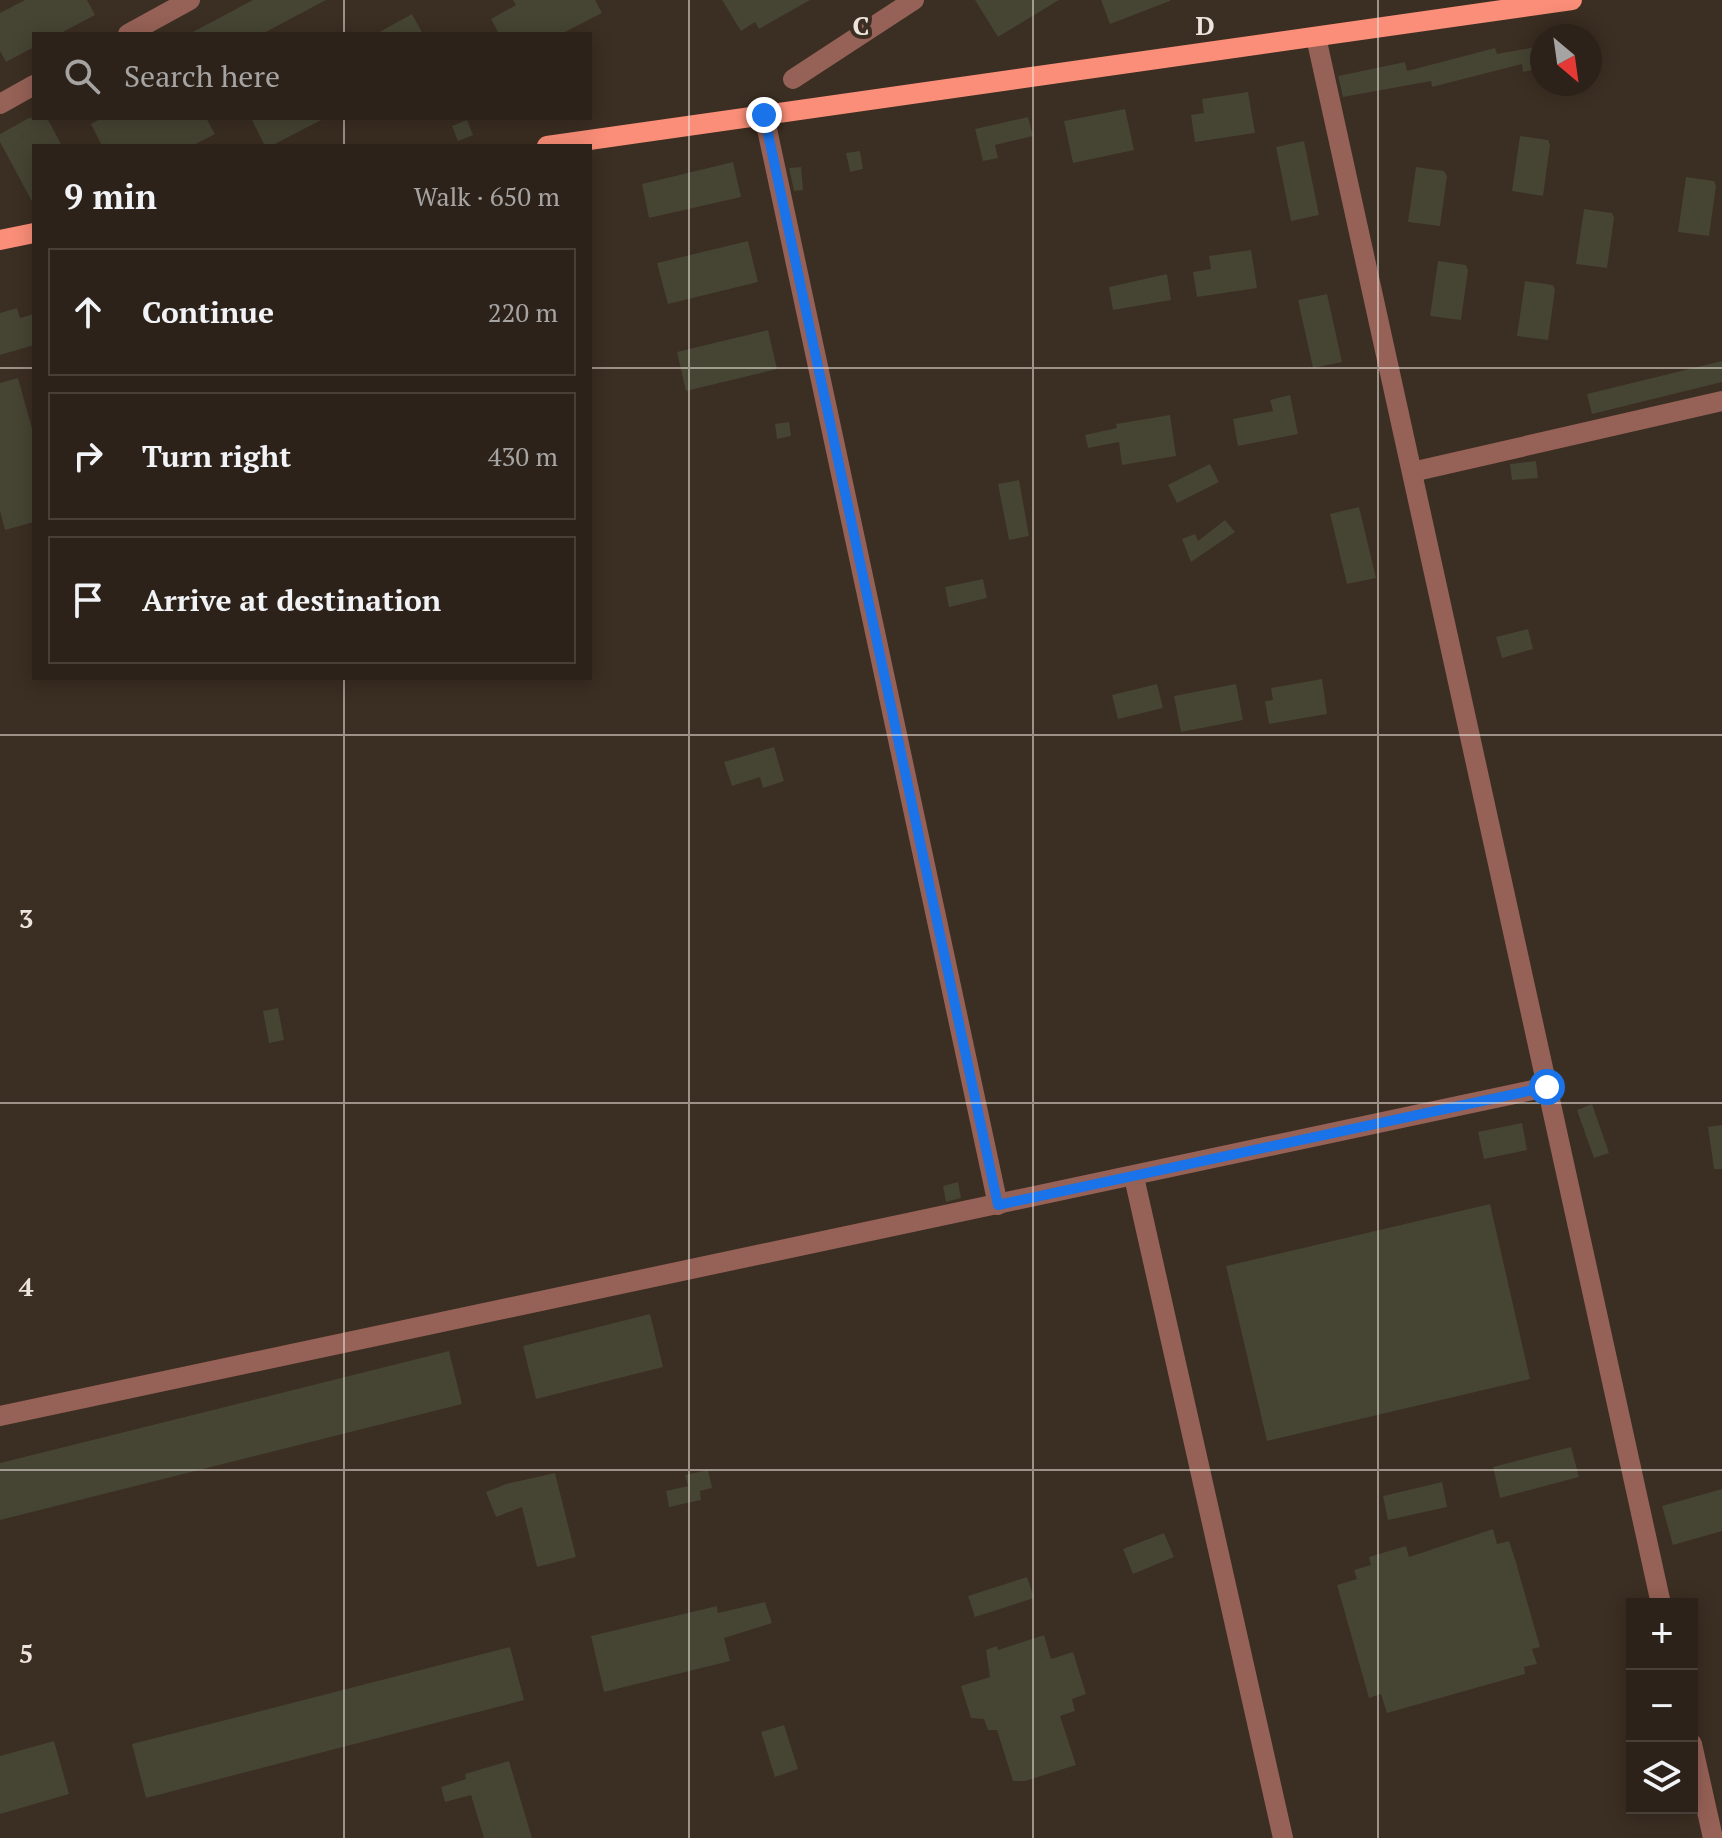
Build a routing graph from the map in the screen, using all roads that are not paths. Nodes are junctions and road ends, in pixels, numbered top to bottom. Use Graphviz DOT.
graph roads {
  1 [pos="190,0"];
  2 [pos="914,0"];
  3 [pos="1572,0"];
  4 [pos="132,32"];
  5 [pos="1316,37"];
  6 [pos="793,79"];
  7 [pos="32,86"];
  8 [pos="0,104"];
  9 [pos="764,115"];
  10 [pos="561,144"];
  11 [pos="32,233"];
  12 [pos="0,240"];
  13 [pos="1722,401"];
  14 [pos="1412,472"];
  15 [pos="1547,1087"];
  16 [pos="1134,1177"];
  17 [pos="998,1205"];
  18 [pos="0,1416"];
  19 [pos="1660,1598"];
  20 [pos="1698,1771"];
  21 [pos="1283,1838"];
  22 [pos="1713,1838"];
  1 -- 4 [label="lane"];
  2 -- 6 [label="lane"];
  3 -- 5 [label="main road"];
  5 -- 9 [label="main road"];
  5 -- 14 [label="lane"];
  7 -- 8 [label="lane"];
  9 -- 10 [label="main road"];
  9 -- 17 [label="lane"];
  11 -- 12 [label="main road"];
  13 -- 14 [label="lane"];
  14 -- 15 [label="lane"];
  15 -- 16 [label="lane"];
  15 -- 19 [label="lane"];
  16 -- 17 [label="lane"];
  16 -- 21 [label="lane"];
  17 -- 18 [label="lane"];
  20 -- 22 [label="lane"];
}
